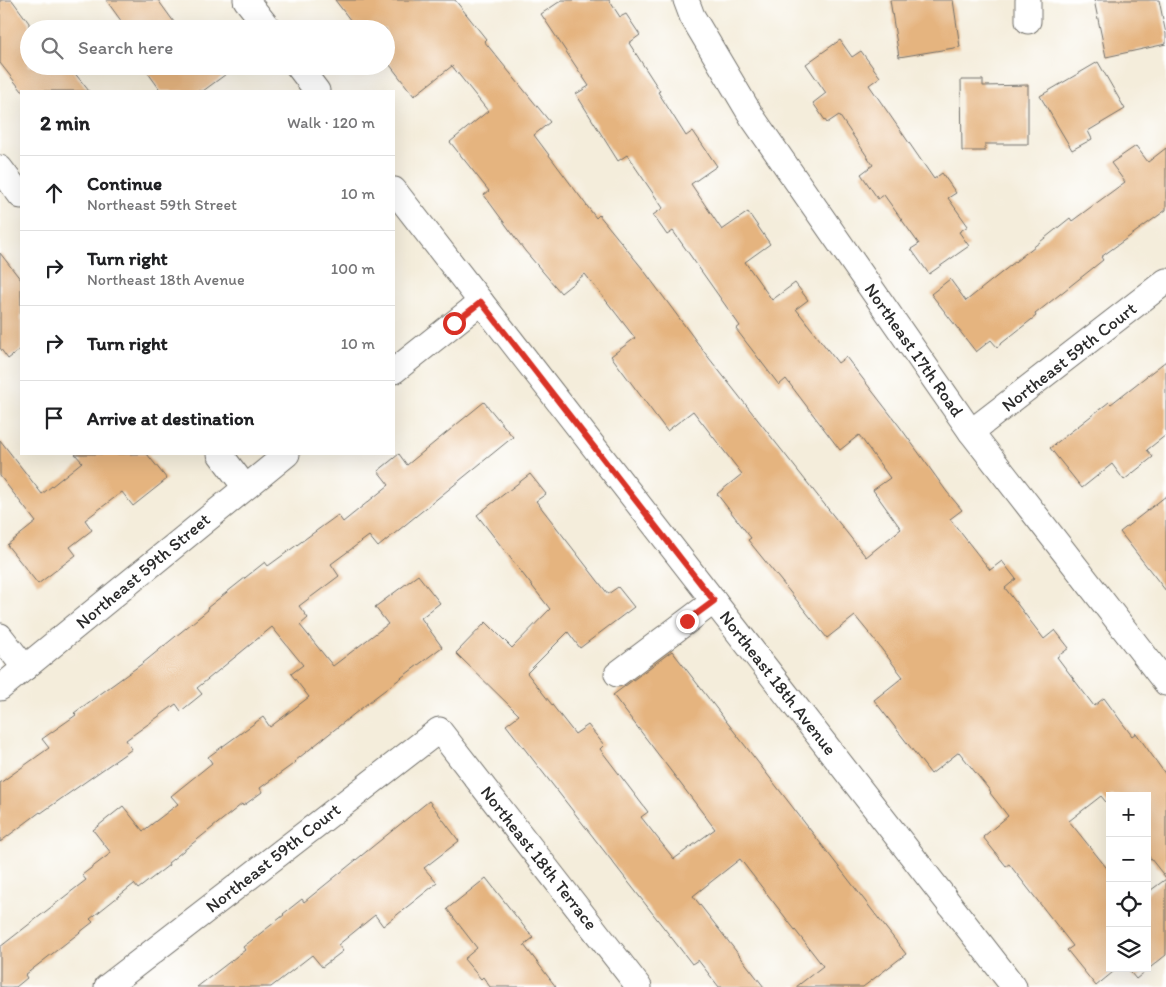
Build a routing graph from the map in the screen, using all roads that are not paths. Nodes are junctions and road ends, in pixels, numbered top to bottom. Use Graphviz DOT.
graph roads {
  1 [pos="246,0"];
  2 [pos="686,0"];
  3 [pos="262,20"];
  4 [pos="305,75"];
  5 [pos="316,90"];
  6 [pos="0,168"];
  7 [pos="395,191"];
  8 [pos="20,195"];
  9 [pos="1166,281"];
  10 [pos="481,302"];
  11 [pos="395,369"];
  12 [pos="971,432"];
  13 [pos="221,455"];
  14 [pos="286,455"];
  15 [pos="245,487"];
  16 [pos="714,601"];
  17 [pos="0,636"];
  18 [pos="1157,654"];
  19 [pos="26,668"];
  20 [pos="617,674"];
  21 [pos="1166,683"];
  22 [pos="0,688"];
  23 [pos="439,730"];
  24 [pos="107,987"];
  25 [pos="639,987"];
  26 [pos="1014,987"];
  1 -- 3 [label="street"];
  2 -- 12 [label="street, Northeast 17th Road"];
  4 -- 5 [label="street"];
  6 -- 8 [label="street"];
  7 -- 10 [label="street, Northeast 18th Avenue"];
  9 -- 12 [label="street, Northeast 59th Court"];
  10 -- 11 [label="street"];
  10 -- 16 [label="street, Northeast 18th Avenue"];
  12 -- 18 [label="street, Northeast 17th Road"];
  13 -- 15 [label="street"];
  14 -- 15 [label="street, Northeast 59th Street"];
  15 -- 19 [label="street, Northeast 59th Street"];
  16 -- 20 [label="street"];
  16 -- 26 [label="street, Northeast 18th Avenue"];
  17 -- 19 [label="street"];
  18 -- 21 [label="street, Northeast 17th Road"];
  19 -- 22 [label="street, Northeast 59th Street"];
  23 -- 24 [label="street, Northeast 59th Court"];
  23 -- 25 [label="street, Northeast 18th Terrace"];
}
